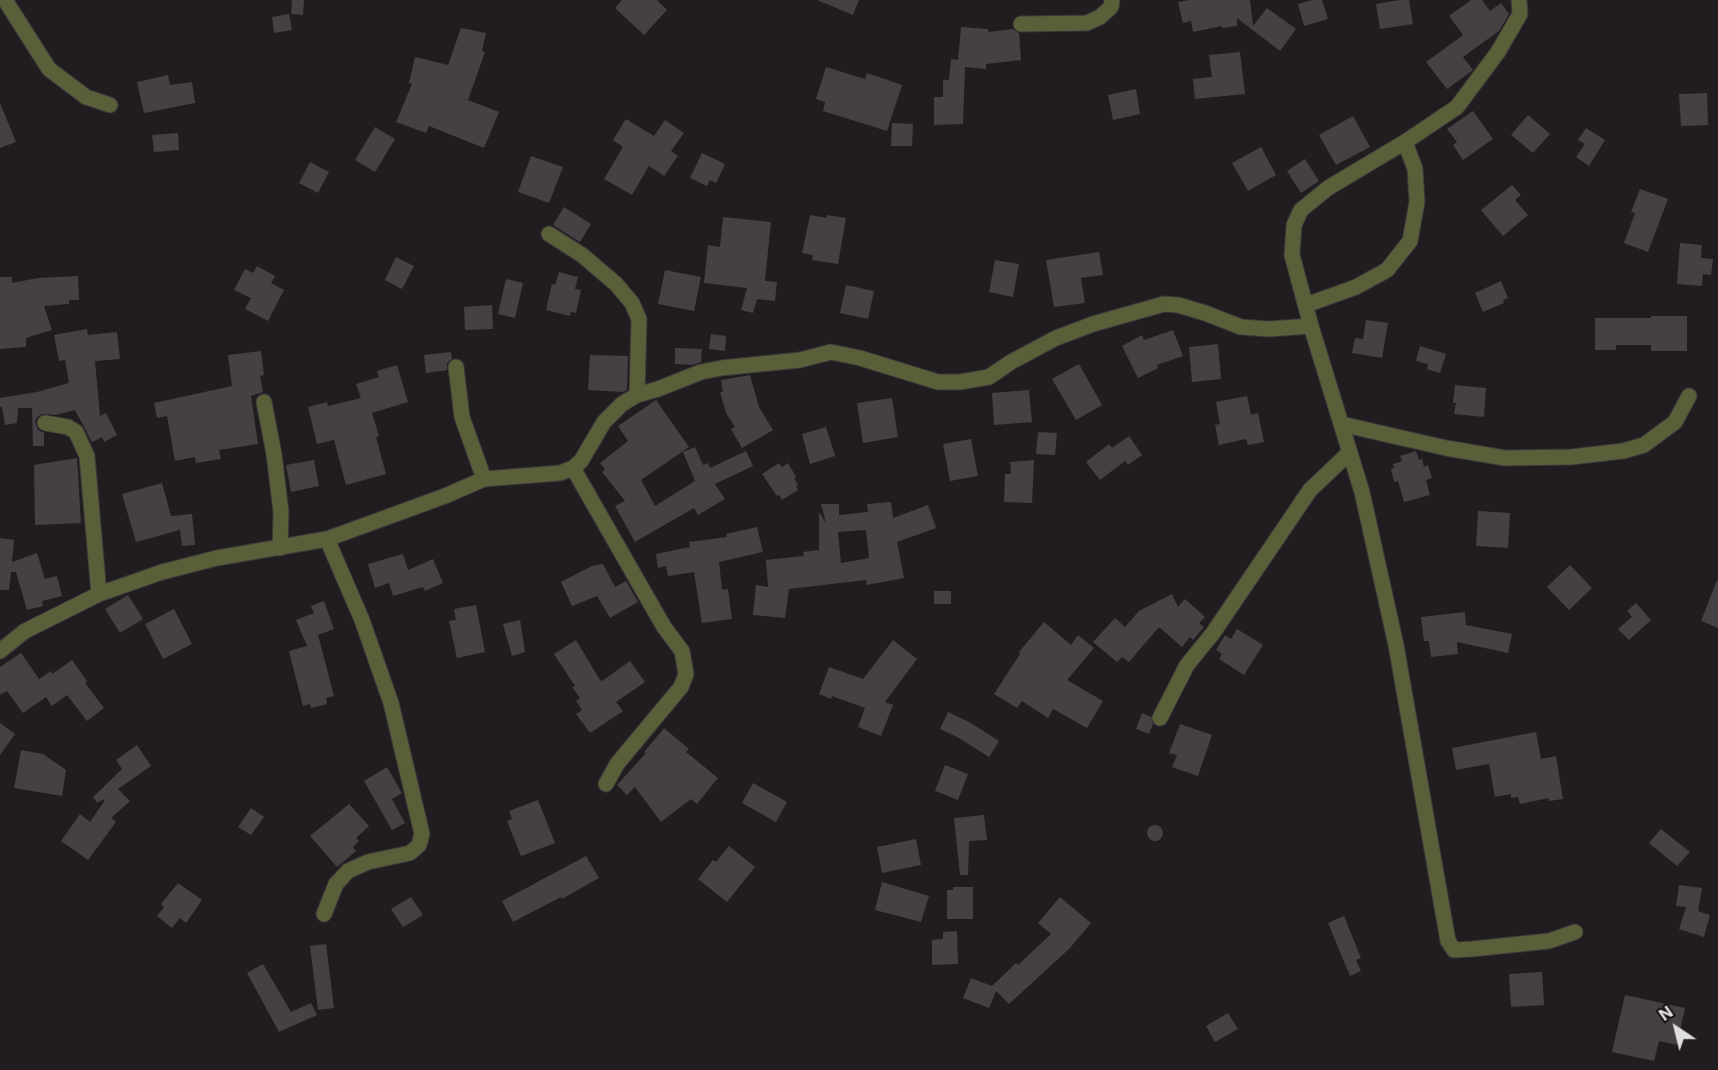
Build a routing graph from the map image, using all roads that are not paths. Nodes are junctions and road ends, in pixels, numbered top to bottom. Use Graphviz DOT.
graph roads {
  1 [pos="5,0"];
  2 [pos="1112,0"];
  3 [pos="1519,0"];
  4 [pos="1021,24"];
  5 [pos="110,105"];
  6 [pos="1405,142"];
  7 [pos="549,234"];
  8 [pos="1306,305"];
  9 [pos="1311,326"];
  10 [pos="456,367"];
  11 [pos="638,395"];
  12 [pos="1689,396"];
  13 [pos="264,402"];
  14 [pos="45,423"];
  15 [pos="1341,424"];
  16 [pos="1350,452"];
  17 [pos="573,468"];
  18 [pos="484,479"];
  19 [pos="327,539"];
  20 [pos="280,548"];
  21 [pos="99,594"];
  22 [pos="0,651"];
  23 [pos="1160,718"];
  24 [pos="606,784"];
  25 [pos="324,914"];
  26 [pos="1575,932"];
  1 -- 5 [label="street"];
  2 -- 4 [label="street"];
  3 -- 6 [label="street"];
  6 -- 8 [label="street"];
  6 -- 8 [label="street"];
  7 -- 11 [label="street"];
  8 -- 9 [label="street"];
  9 -- 11 [label="street"];
  9 -- 15 [label="street"];
  10 -- 18 [label="street"];
  11 -- 17 [label="street"];
  12 -- 15 [label="street"];
  13 -- 20 [label="street"];
  14 -- 21 [label="street"];
  15 -- 16 [label="street"];
  16 -- 23 [label="street"];
  16 -- 26 [label="street"];
  17 -- 18 [label="street"];
  17 -- 24 [label="street"];
  18 -- 19 [label="street"];
  19 -- 20 [label="street"];
  19 -- 25 [label="street"];
  20 -- 21 [label="street"];
  21 -- 22 [label="street"];
}
